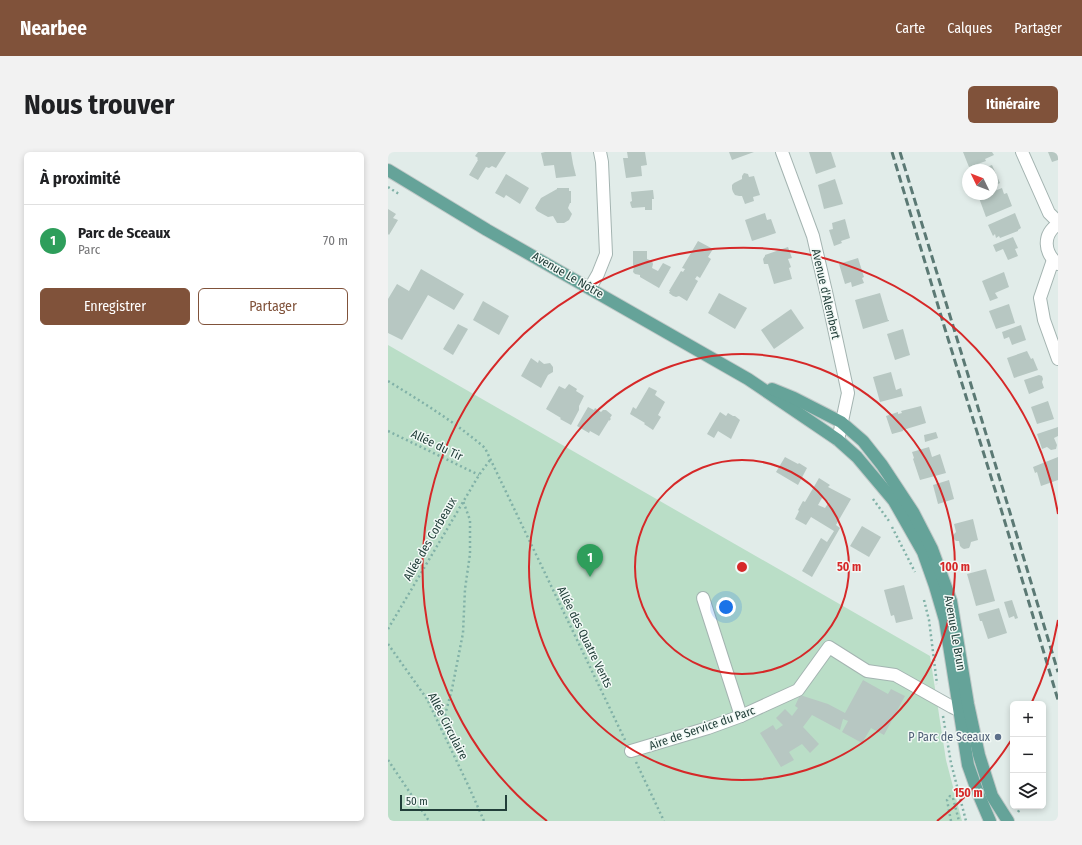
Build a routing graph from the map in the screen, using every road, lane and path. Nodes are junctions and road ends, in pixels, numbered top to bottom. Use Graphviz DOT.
graph roads {
  1 [pos="600,152"];
  2 [pos="782,152"];
  3 [pos="1022,152"];
  4 [pos="388,170"];
  5 [pos="1058,223"];
  6 [pos="1055,262"];
  7 [pos="590,288"];
  8 [pos="1058,359"];
  9 [pos="748,379"];
  10 [pos="388,382"];
  11 [pos="841,422"];
  12 [pos="388,431"];
  13 [pos="838,440"];
  14 [pos="490,460"];
  15 [pos="479,475"];
  16 [pos="873,498"];
  17 [pos="463,501"];
  18 [pos="917,576"];
  19 [pos="924,597"];
  20 [pos="703,598"];
  21 [pos="388,629"];
  22 [pos="388,644"];
  23 [pos="940,700"];
  24 [pos="965,713"];
  25 [pos="742,716"];
  26 [pos="441,730"];
  27 [pos="631,751"];
  28 [pos="388,760"];
  29 [pos="429,821"];
  30 [pos="484,821"];
  31 [pos="664,821"];
  32 [pos="951,821"];
  33 [pos="959,821"];
  34 [pos="966,821"];
  35 [pos="990,821"];
  36 [pos="1008,821"];
  1 -- 7 [label="street"];
  2 -- 11 [label="street, Avenue d'Alembert"];
  3 -- 5 [label="street"];
  4 -- 7 [label="main road, Avenue Le Nôtre"];
  5 -- 6 [label="street"];
  6 -- 8 [label="street"];
  7 -- 9 [label="main road, Avenue Le Nôtre"];
  9 -- 11 [label="main road, Avenue Le Nôtre"];
  9 -- 13 [label="main road, Avenue Le Nôtre"];
  10 -- 14 [label="path, Allée des Quatre Vents"];
  11 -- 13 [label="street, Avenue d'Alembert"];
  11 -- 24 [label="main road, Avenue Le Brun"];
  12 -- 15 [label="path, Allée du Tir"];
  13 -- 24 [label="main road, Avenue Le Brun"];
  14 -- 15 [label="path, Allée des Corbeaux"];
  14 -- 27 [label="path, Allée des Quatre Vents"];
  15 -- 17 [label="path, Allée des Corbeaux"];
  16 -- 18 [label="path"];
  17 -- 21 [label="path, Allée des Corbeaux"];
  17 -- 26 [label="path"];
  19 -- 23 [label="path"];
  20 -- 25 [label="street"];
  22 -- 26 [label="path, Allée Circulaire"];
  23 -- 24 [label="street, Aire de Service du Parc"];
  23 -- 25 [label="street, Aire de Service du Parc"];
  23 -- 34 [label="path"];
  24 -- 35 [label="main road, Avenue Le Brun"];
  24 -- 36 [label="main road, Avenue Le Brun"];
  25 -- 27 [label="street, Aire de Service du Parc"];
  26 -- 30 [label="path, Allée Circulaire"];
  27 -- 31 [label="path, Allée des Quatre Vents"];
  28 -- 29 [label="path"];
  32 -- 33 [label="path"];
}
